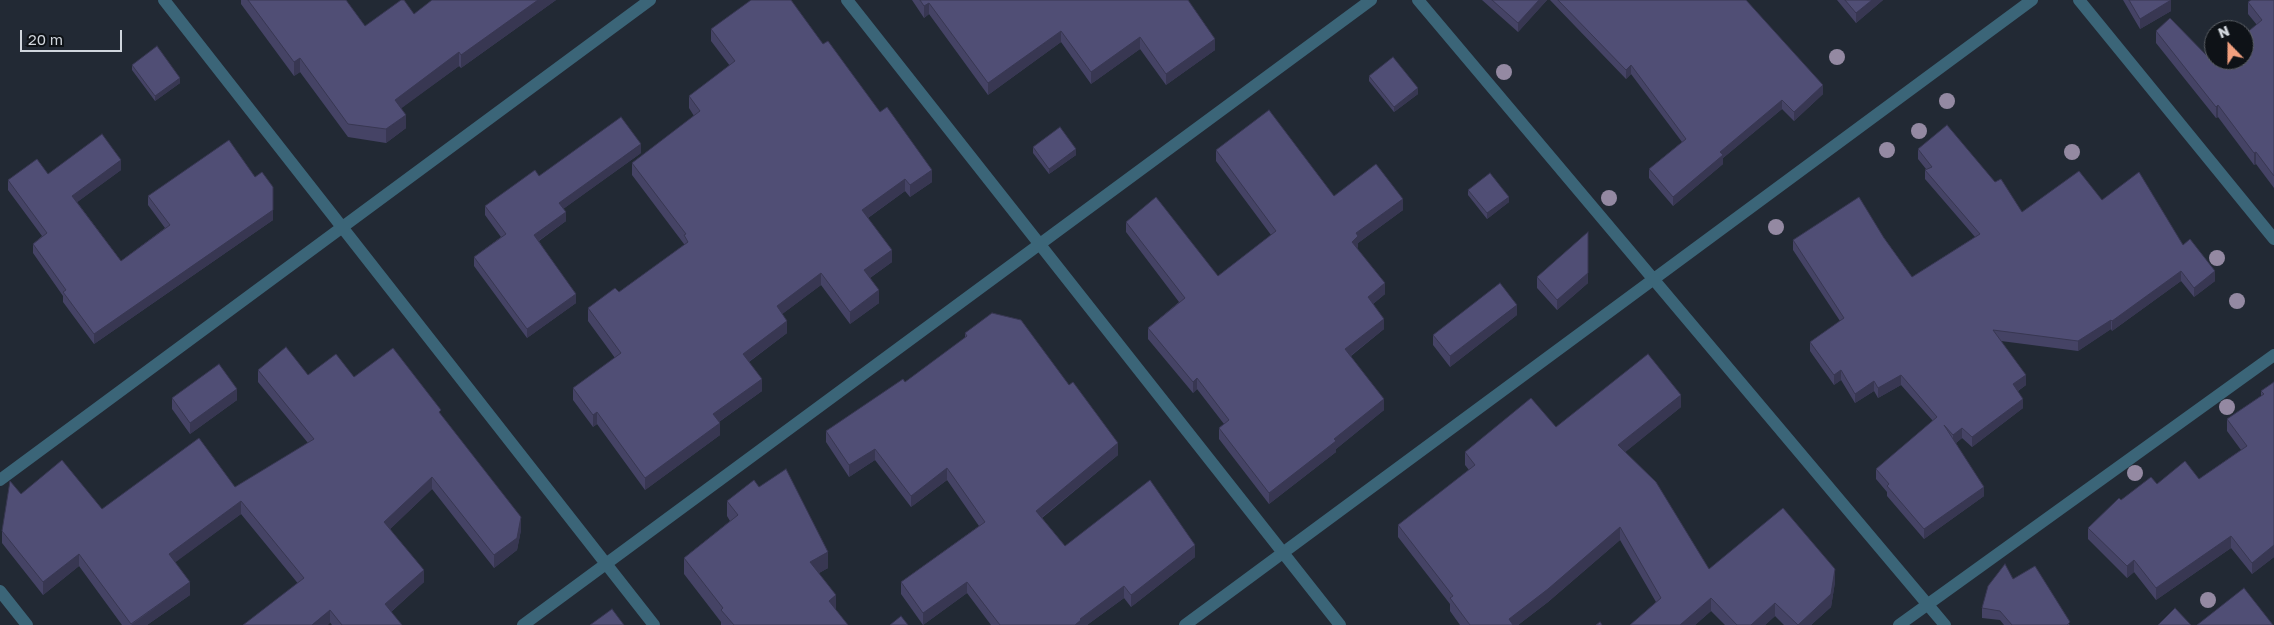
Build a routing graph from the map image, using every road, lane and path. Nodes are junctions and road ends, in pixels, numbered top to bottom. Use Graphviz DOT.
graph roads {
  1 [pos="164,0"];
  2 [pos="650,0"];
  3 [pos="846,0"];
  4 [pos="1371,0"];
  5 [pos="1418,0"];
  6 [pos="2032,0"];
  7 [pos="2079,0"];
  8 [pos="342,227"];
  9 [pos="2274,239"];
  10 [pos="1039,244"];
  11 [pos="1654,280"];
  12 [pos="2274,355"];
  13 [pos="0,480"];
  14 [pos="1282,553"];
  15 [pos="606,564"];
  16 [pos="0,591"];
  17 [pos="1928,604"];
  18 [pos="27,625"];
  19 [pos="523,625"];
  20 [pos="654,625"];
  21 [pos="1185,625"];
  22 [pos="1340,625"];
  23 [pos="1899,625"];
  24 [pos="1945,625"];
  1 -- 8 [label="street"];
  2 -- 8 [label="street"];
  3 -- 10 [label="street"];
  4 -- 10 [label="street"];
  5 -- 11 [label="street"];
  6 -- 11 [label="street"];
  7 -- 9 [label="street"];
  8 -- 13 [label="street"];
  8 -- 15 [label="street"];
  10 -- 14 [label="street"];
  10 -- 15 [label="street"];
  11 -- 14 [label="street"];
  11 -- 17 [label="street"];
  12 -- 17 [label="street"];
  14 -- 21 [label="street"];
  14 -- 22 [label="street"];
  15 -- 19 [label="street"];
  15 -- 20 [label="street"];
  16 -- 18 [label="street"];
  17 -- 23 [label="street"];
  17 -- 24 [label="street"];
}
